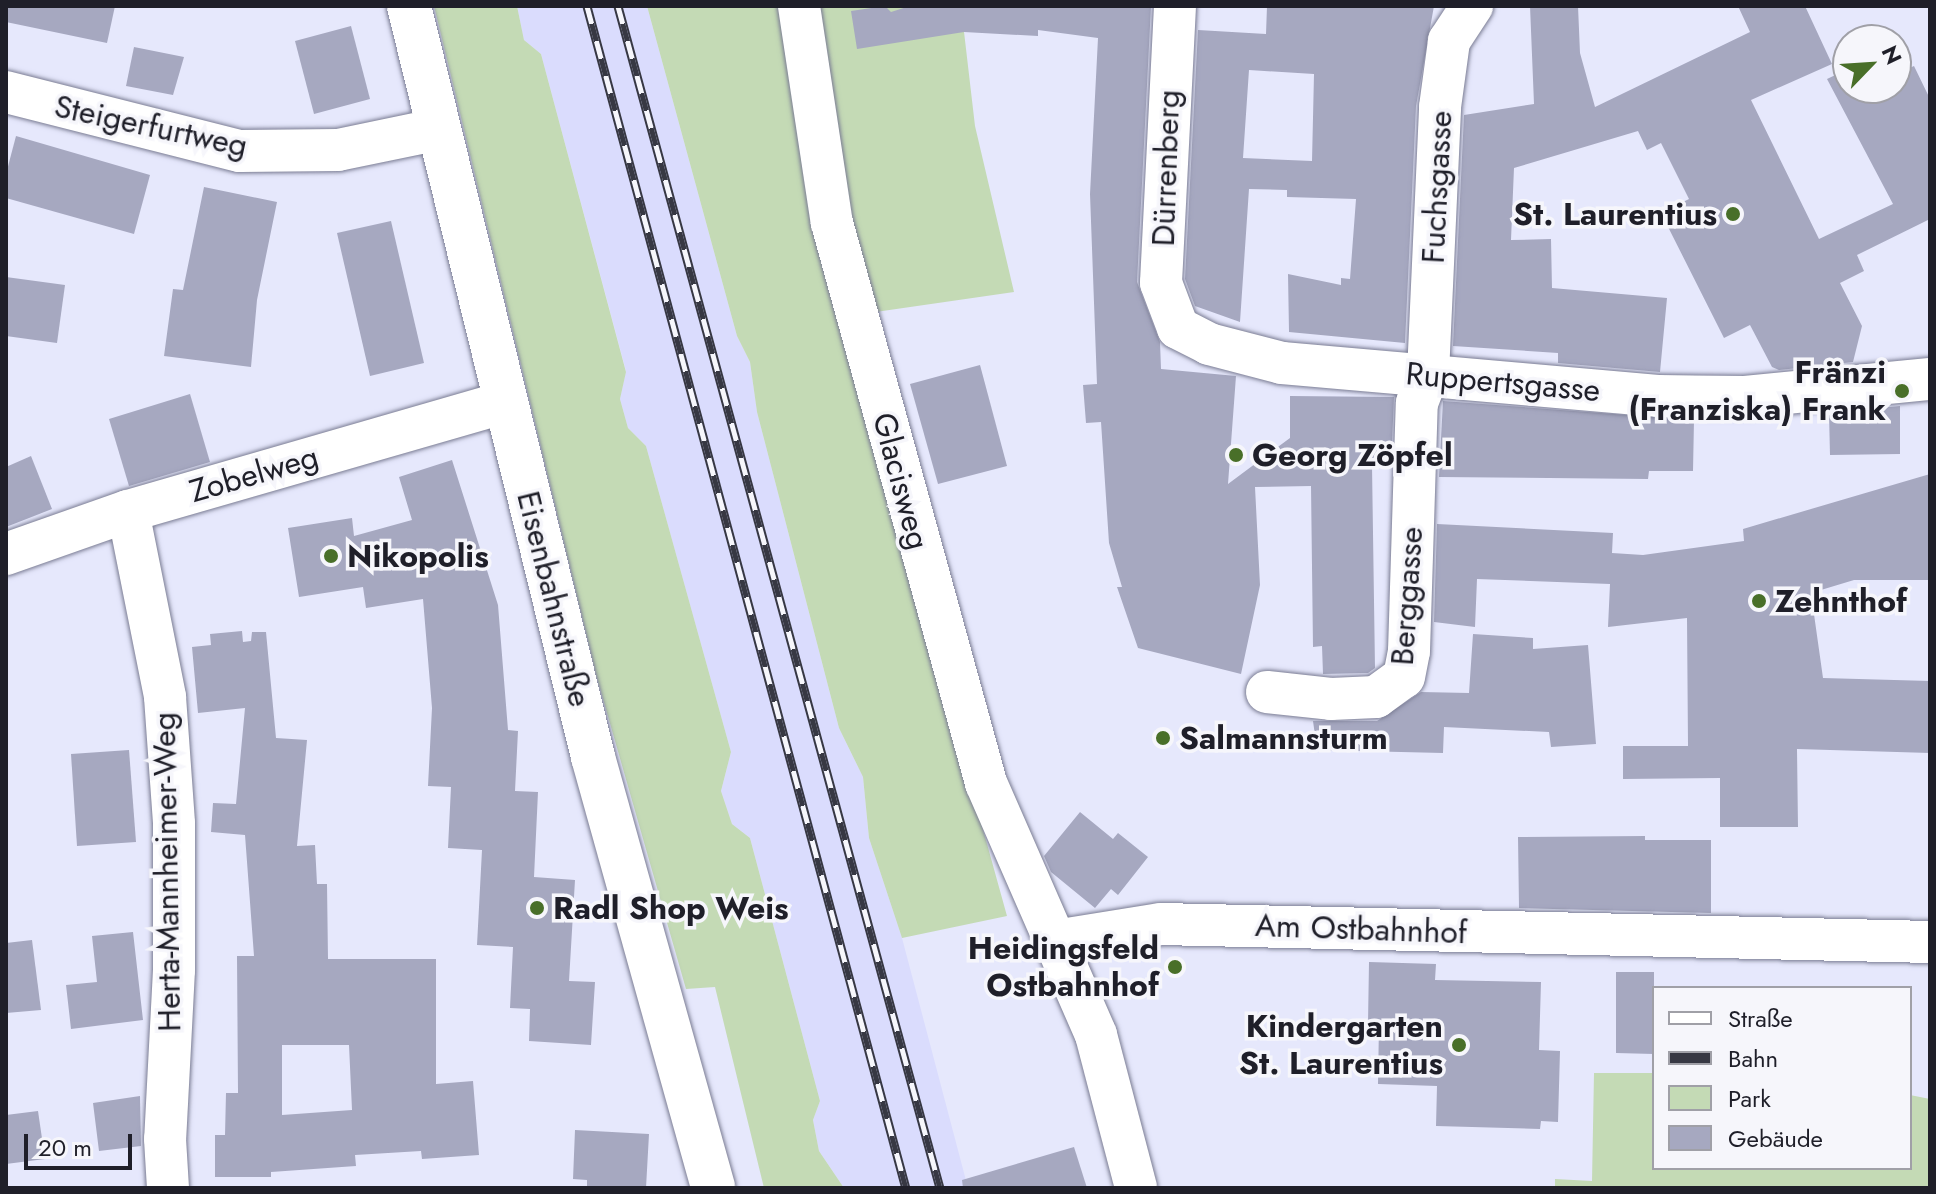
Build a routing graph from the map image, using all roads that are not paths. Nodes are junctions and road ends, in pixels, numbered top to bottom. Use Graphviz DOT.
graph roads {
  1 [pos="409,6"];
  2 [pos="799,6"];
  3 [pos="1175,6"];
  4 [pos="1472,6"];
  5 [pos="6,92"];
  6 [pos="439,129"];
  7 [pos="1178,328"];
  8 [pos="1428,374"];
  9 [pos="1930,379"];
  10 [pos="505,402"];
  11 [pos="128,511"];
  12 [pos="6,554"];
  13 [pos="1267,692"];
  14 [pos="1055,941"];
  15 [pos="1930,942"];
  16 [pos="168,1188"];
  17 [pos="713,1188"];
  18 [pos="1136,1188"];
  1 -- 6 [label="street, Eisenbahnstraße"];
  2 -- 14 [label="street, Glacisweg"];
  3 -- 7 [label="street, Dürrenberg"];
  4 -- 8 [label="street, Fuchsgasse"];
  5 -- 6 [label="street, Steigerfurtweg"];
  6 -- 10 [label="street, Eisenbahnstraße"];
  7 -- 8 [label="street, Ruppertsgasse"];
  8 -- 9 [label="street, Ruppertsgasse"];
  8 -- 13 [label="street, Berggasse"];
  10 -- 11 [label="street, Zobelweg"];
  10 -- 17 [label="street, Eisenbahnstraße"];
  11 -- 12 [label="street, Zobelweg"];
  11 -- 16 [label="street, Herta-Mannheimer-Weg"];
  14 -- 15 [label="street, Am Ostbahnhof"];
  14 -- 18 [label="street"];
}
